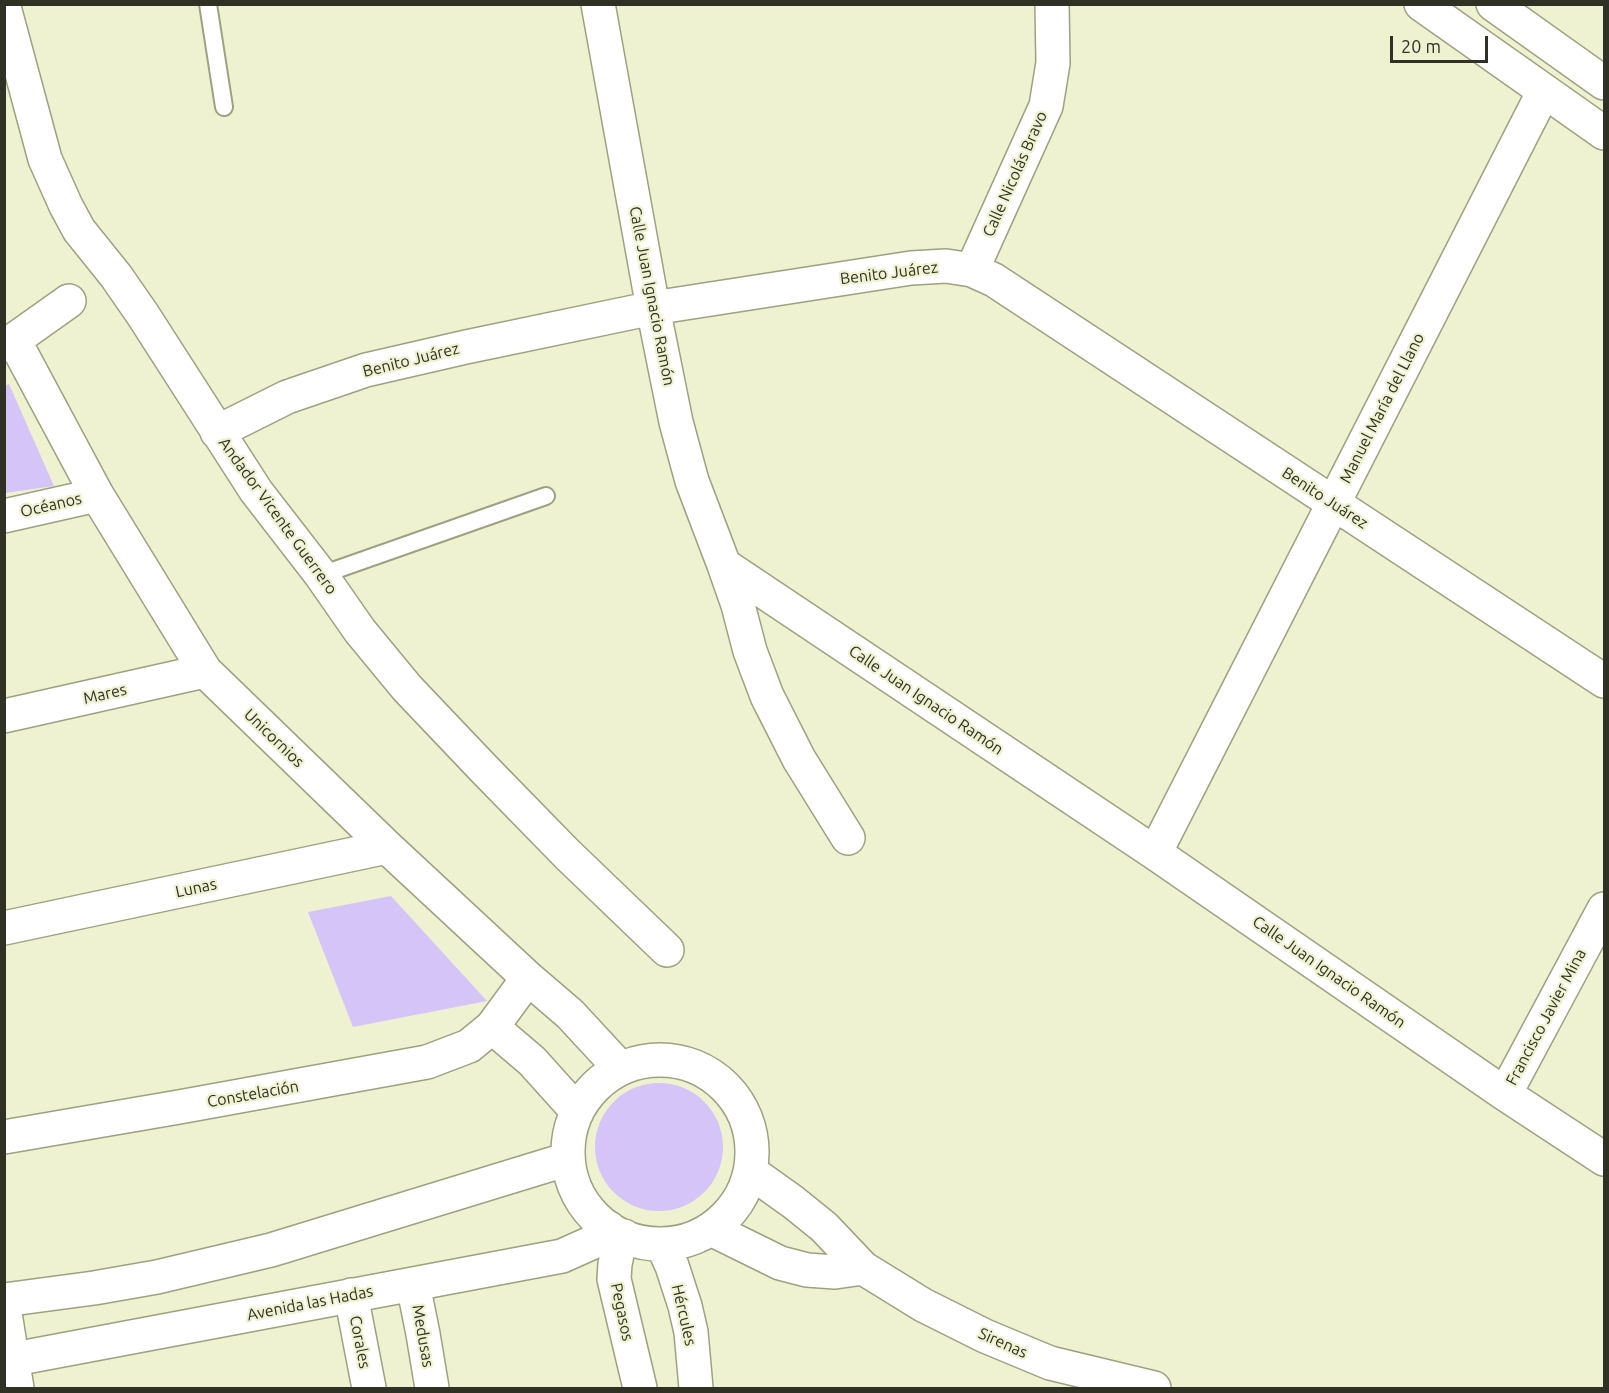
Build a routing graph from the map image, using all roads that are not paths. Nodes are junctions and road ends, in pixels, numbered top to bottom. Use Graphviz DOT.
graph roads {
  1 [pos="208,4"];
  2 [pos="598,4"];
  3 [pos="1052,4"];
  4 [pos="1421,4"];
  5 [pos="1493,4"];
  6 [pos="4,7"];
  7 [pos="1605,83"];
  8 [pos="1544,91"];
  9 [pos="224,107"];
  10 [pos="1605,133"];
  11 [pos="972,270"];
  12 [pos="69,301"];
  13 [pos="653,308"];
  14 [pos="9,343"];
  15 [pos="217,432"];
  16 [pos="97,495"];
  17 [pos="546,496"];
  18 [pos="1334,503"];
  19 [pos="4,516"];
  20 [pos="724,565"];
  21 [pos="321,575"];
  22 [pos="205,671"];
  23 [pos="1605,681"];
  24 [pos="4,716"];
  25 [pos="848,838"];
  26 [pos="387,847"];
  27 [pos="1155,852"];
  28 [pos="1605,909"];
  29 [pos="4,928"];
  30 [pos="667,950"];
  31 [pos="528,978"];
  32 [pos="492,1027"];
  33 [pos="620,1068"];
  34 [pos="1505,1094"];
  35 [pos="577,1111"];
  36 [pos="4,1137"];
  37 [pos="568,1159"];
  38 [pos="1605,1159"];
  39 [pos="751,1172"];
  40 [pos="711,1229"];
  41 [pos="617,1232"];
  42 [pos="662,1244"];
  43 [pos="863,1268"];
  44 [pos="413,1284"];
  45 [pos="351,1295"];
  46 [pos="4,1300"];
  47 [pos="4,1307"];
  48 [pos="12,1369"];
  49 [pos="1053,1376"];
  50 [pos="369,1389"];
  51 [pos="432,1389"];
  52 [pos="640,1389"];
  53 [pos="696,1389"];
  54 [pos="1154,1389"];
  1 -- 9 [label="lane"];
  2 -- 13 [label="street, Calle Juan Ignacio Ramón"];
  3 -- 11 [label="street, Calle Nicolás Bravo"];
  4 -- 8 [label="street"];
  5 -- 7 [label="street"];
  6 -- 15 [label="street, Andador Vicente Guerrero"];
  8 -- 10 [label="street"];
  8 -- 18 [label="street, Manuel María del Llano"];
  11 -- 13 [label="street, Benito Juárez"];
  11 -- 18 [label="street, Benito Juárez"];
  12 -- 14 [label="street"];
  13 -- 15 [label="street, Benito Juárez"];
  13 -- 20 [label="street, Calle Juan Ignacio Ramón"];
  14 -- 16 [label="street, Unicornios"];
  15 -- 21 [label="street, Andador Vicente Guerrero"];
  16 -- 19 [label="street, Océanos"];
  16 -- 22 [label="street, Unicornios"];
  17 -- 21 [label="lane"];
  18 -- 23 [label="street, Benito Juárez"];
  18 -- 27 [label="street, Manuel María del Llano"];
  20 -- 25 [label="street"];
  20 -- 27 [label="street, Calle Juan Ignacio Ramón"];
  21 -- 30 [label="street, Andador Vicente Guerrero"];
  22 -- 24 [label="street, Mares"];
  22 -- 26 [label="street, Unicornios"];
  26 -- 29 [label="street, Lunas"];
  26 -- 31 [label="street, Unicornios"];
  27 -- 34 [label="street, Calle Juan Ignacio Ramón"];
  28 -- 34 [label="street, Francisco Javier Mina"];
  31 -- 32 [label="street, Constelación"];
  31 -- 33 [label="street, Unicornios"];
  32 -- 35 [label="street"];
  32 -- 36 [label="street, Constelación"];
  33 -- 35 [label="street"];
  33 -- 39 [label="street"];
  34 -- 38 [label="street, Calle Juan Ignacio Ramón"];
  35 -- 37 [label="street"];
  37 -- 41 [label="street"];
  37 -- 46 [label="street"];
  39 -- 40 [label="street"];
  39 -- 43 [label="street, Sirenas"];
  40 -- 42 [label="street"];
  40 -- 43 [label="street"];
  41 -- 42 [label="street"];
  41 -- 44 [label="street, Avenida las Hadas"];
  41 -- 52 [label="street, Pegasos"];
  42 -- 53 [label="street, Hércules"];
  43 -- 49 [label="street, Sirenas"];
  44 -- 45 [label="street, Avenida las Hadas"];
  44 -- 51 [label="street, Medusas"];
  45 -- 48 [label="street, Avenida las Hadas"];
  45 -- 50 [label="street, Corales"];
  47 -- 48 [label="street"];
  49 -- 54 [label="street, Sirenas"];
}
